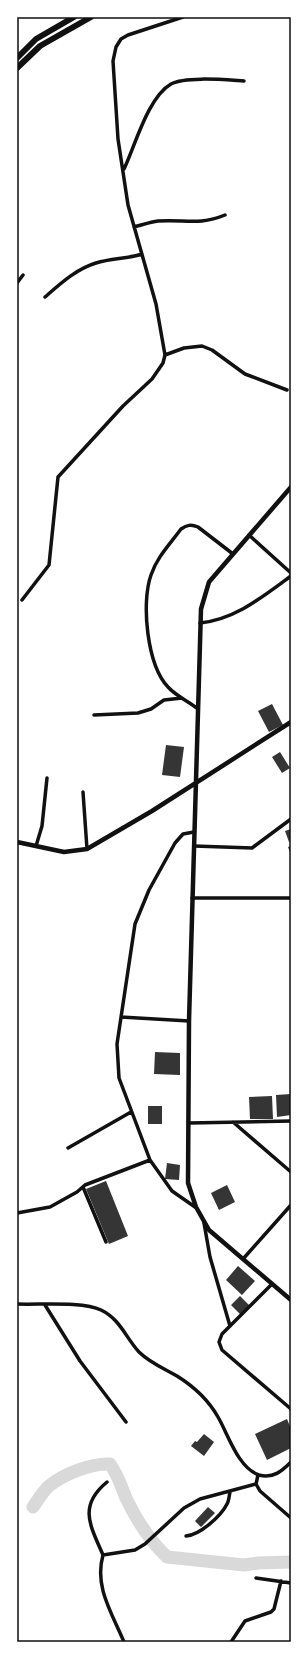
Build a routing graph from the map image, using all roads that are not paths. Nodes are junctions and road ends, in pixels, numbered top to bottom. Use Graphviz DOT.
graph roads {
  1 [pos="74,17"];
  2 [pos="91,17"];
  3 [pos="183,17"];
  4 [pos="55,27"];
  5 [pos="60,34"];
  6 [pos="17,58"];
  7 [pos="17,68"];
  8 [pos="244,81"];
  9 [pos="124,170"];
  10 [pos="225,215"];
  11 [pos="134,227"];
  12 [pos="142,254"];
  13 [pos="23,275"];
  14 [pos="17,283"];
  15 [pos="45,297"];
  16 [pos="165,355"];
  17 [pos="287,390"];
  18 [pos="291,487"];
  19 [pos="248,535"];
  20 [pos="233,554"];
  21 [pos="291,574"];
  22 [pos="22,600"];
  23 [pos="200,623"];
  24 [pos="182,698"];
  25 [pos="198,708"];
  26 [pos="94,715"];
  27 [pos="291,722"];
  28 [pos="47,778"];
  29 [pos="195,782"];
  30 [pos="83,792"];
  31 [pos="291,819"];
  32 [pos="194,832"];
  33 [pos="17,842"];
  34 [pos="36,846"];
  35 [pos="194,846"];
  36 [pos="87,849"];
  37 [pos="192,898"];
  38 [pos="291,898"];
  39 [pos="121,1017"];
  40 [pos="189,1021"];
  41 [pos="131,1112"];
  42 [pos="291,1121"];
  43 [pos="233,1122"];
  44 [pos="189,1123"];
  45 [pos="68,1148"];
  46 [pos="150,1160"];
  47 [pos="291,1172"];
  48 [pos="83,1187"];
  49 [pos="291,1206"];
  50 [pos="196,1207"];
  51 [pos="17,1213"];
  52 [pos="204,1222"];
  53 [pos="106,1242"];
  54 [pos="243,1259"];
  55 [pos="272,1284"];
  56 [pos="291,1300"];
  57 [pos="17,1304"];
  58 [pos="45,1306"];
  59 [pos="230,1326"];
  60 [pos="291,1409"];
  61 [pos="126,1422"];
  62 [pos="291,1462"];
  63 [pos="258,1475"];
  64 [pos="107,1482"];
  65 [pos="256,1484"];
  66 [pos="230,1492"];
  67 [pos="291,1518"];
  68 [pos="186,1536"];
  69 [pos="102,1555"];
  70 [pos="256,1578"];
  71 [pos="281,1581"];
  72 [pos="291,1584"];
  73 [pos="124,1642"];
  74 [pos="231,1642"];
  1 -- 4 [label="highway"];
  2 -- 5 [label="highway"];
  3 -- 9 [label="street"];
  4 -- 5 [label="highway"];
  4 -- 6 [label="highway"];
  5 -- 7 [label="highway"];
  8 -- 9 [label="street"];
  9 -- 11 [label="street"];
  10 -- 11 [label="street"];
  11 -- 12 [label="street"];
  12 -- 15 [label="street"];
  12 -- 16 [label="street"];
  13 -- 14 [label="street"];
  16 -- 17 [label="street"];
  16 -- 22 [label="street"];
  18 -- 19 [label="street"];
  19 -- 20 [label="street"];
  19 -- 21 [label="street"];
  20 -- 23 [label="street"];
  20 -- 24 [label="street"];
  21 -- 23 [label="street"];
  23 -- 25 [label="street"];
  24 -- 25 [label="street"];
  24 -- 26 [label="street"];
  25 -- 29 [label="street"];
  27 -- 29 [label="street"];
  28 -- 34 [label="street"];
  29 -- 32 [label="street"];
  29 -- 36 [label="street"];
  30 -- 36 [label="street"];
  31 -- 35 [label="street"];
  32 -- 35 [label="street"];
  32 -- 39 [label="street"];
  33 -- 34 [label="street"];
  34 -- 36 [label="street"];
  35 -- 37 [label="street"];
  37 -- 38 [label="street"];
  37 -- 40 [label="street"];
  39 -- 40 [label="street"];
  39 -- 41 [label="street"];
  40 -- 44 [label="street"];
  41 -- 45 [label="street"];
  41 -- 46 [label="street"];
  42 -- 43 [label="street"];
  43 -- 44 [label="street"];
  43 -- 47 [label="street"];
  44 -- 50 [label="street"];
  46 -- 48 [label="street"];
  46 -- 50 [label="street"];
  48 -- 51 [label="street"];
  48 -- 53 [label="street"];
  49 -- 54 [label="street"];
  50 -- 52 [label="street"];
  52 -- 54 [label="street"];
  52 -- 59 [label="street"];
  54 -- 55 [label="street"];
  55 -- 56 [label="street"];
  55 -- 59 [label="street"];
  57 -- 58 [label="street"];
  58 -- 61 [label="street"];
  58 -- 63 [label="street"];
  59 -- 60 [label="street"];
  62 -- 63 [label="street"];
  63 -- 65 [label="street"];
  64 -- 69 [label="street"];
  65 -- 66 [label="street"];
  65 -- 67 [label="street"];
  66 -- 68 [label="street"];
  66 -- 69 [label="street"];
  69 -- 73 [label="street"];
  70 -- 71 [label="street"];
  71 -- 72 [label="street"];
  71 -- 74 [label="street"];
}
